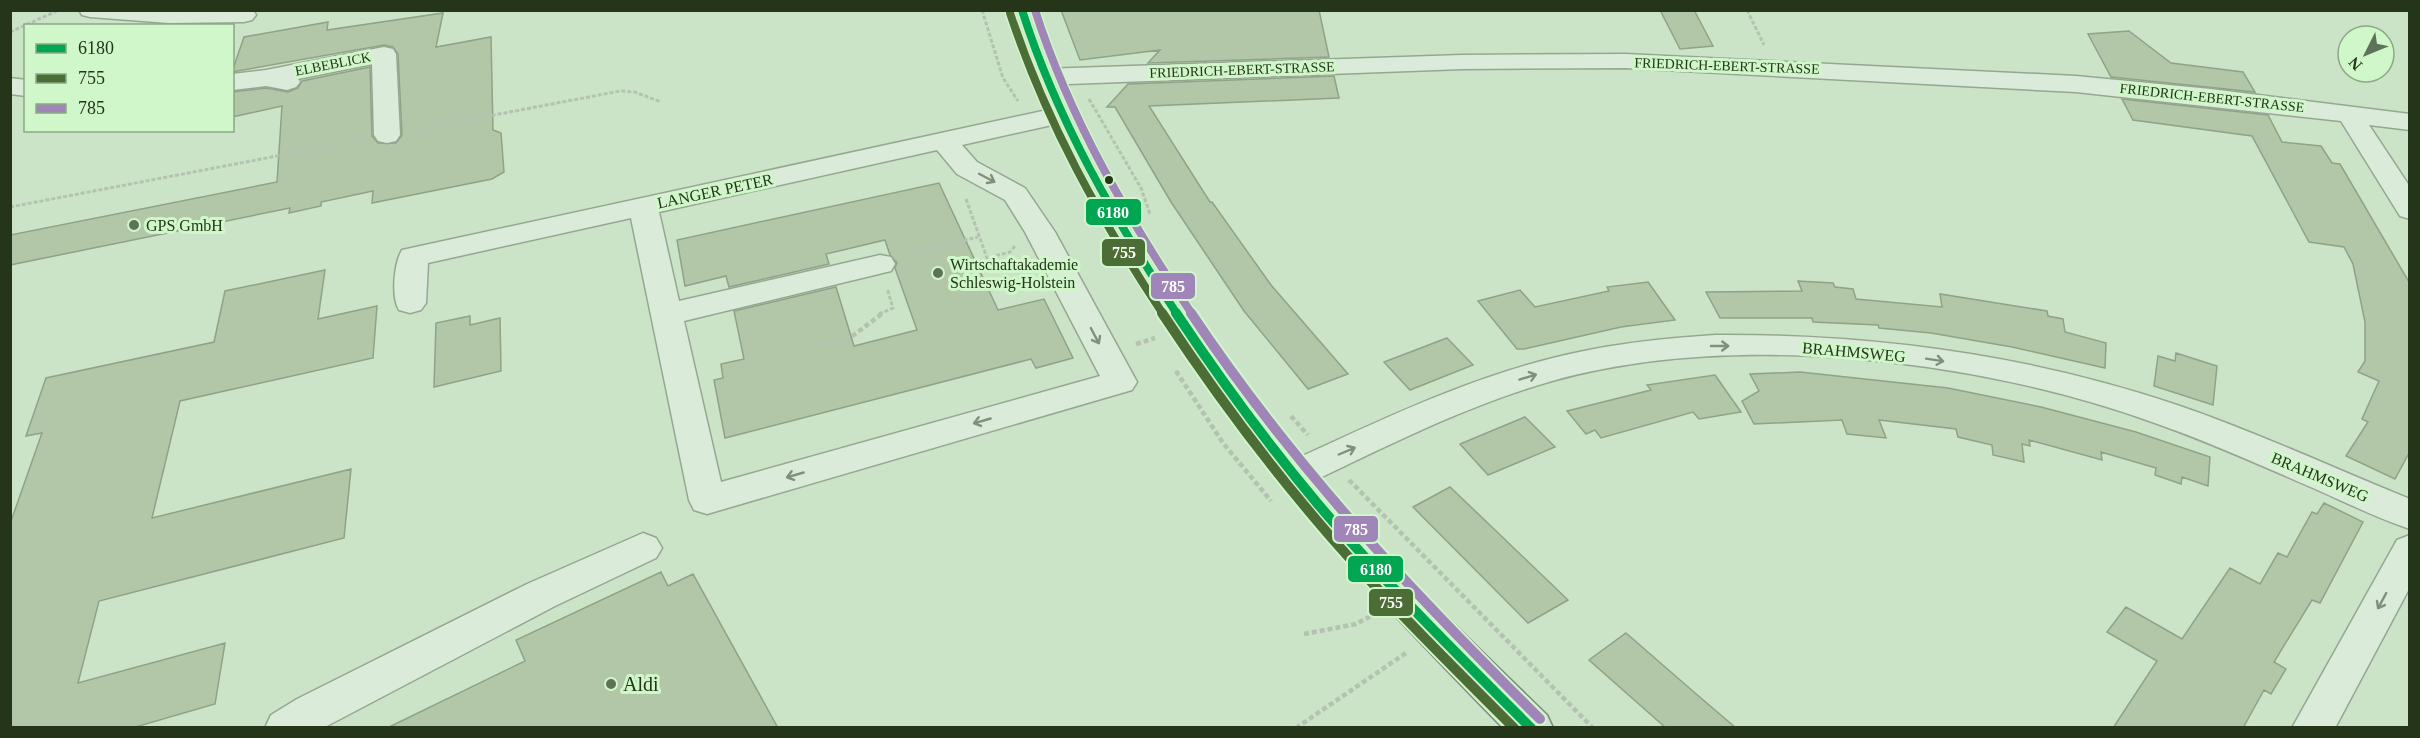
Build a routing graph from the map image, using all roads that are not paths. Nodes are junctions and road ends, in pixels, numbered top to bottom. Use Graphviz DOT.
graph roads {
  1 [pos="90,10"];
  2 [pos="1022,10"];
  3 [pos="244,15"];
  4 [pos="1043,76"];
  5 [pos="234,82"];
  6 [pos="1061,115"];
  7 [pos="2350,115"];
  8 [pos="2409,122"];
  9 [pos="387,135"];
  10 [pos="944,141"];
  11 [pos="643,207"];
  12 [pos="2409,210"];
  13 [pos="879,264"];
  14 [pos="410,303"];
  15 [pos="665,315"];
  16 [pos="1294,475"];
  17 [pos="2409,515"];
  18 [pos="643,548"];
  19 [pos="2409,549"];
  20 [pos="286,728"];
  21 [pos="1532,728"];
  22 [pos="2313,728"];
  1 -- 3 [label="street"];
  2 -- 4 [label="main road"];
  4 -- 6 [label="main road"];
  4 -- 7 [label="street, FRIEDRICH-EBERT-STRASSE"];
  5 -- 9 [label="street, ELBEBLICK"];
  6 -- 10 [label="street, LANGER PETER"];
  6 -- 16 [label="main road"];
  7 -- 8 [label="street, FRIEDRICH-EBERT-STRASSE"];
  7 -- 12 [label="street"];
  10 -- 11 [label="street, LANGER PETER"];
  10 -- 15 [label="street, one-way"];
  11 -- 14 [label="street, LANGER PETER"];
  11 -- 15 [label="street"];
  13 -- 15 [label="street"];
  16 -- 17 [label="street, BRAHMSWEG, one-way"];
  16 -- 21 [label="main road"];
  18 -- 20 [label="street"];
  19 -- 22 [label="street, one-way"];
}
